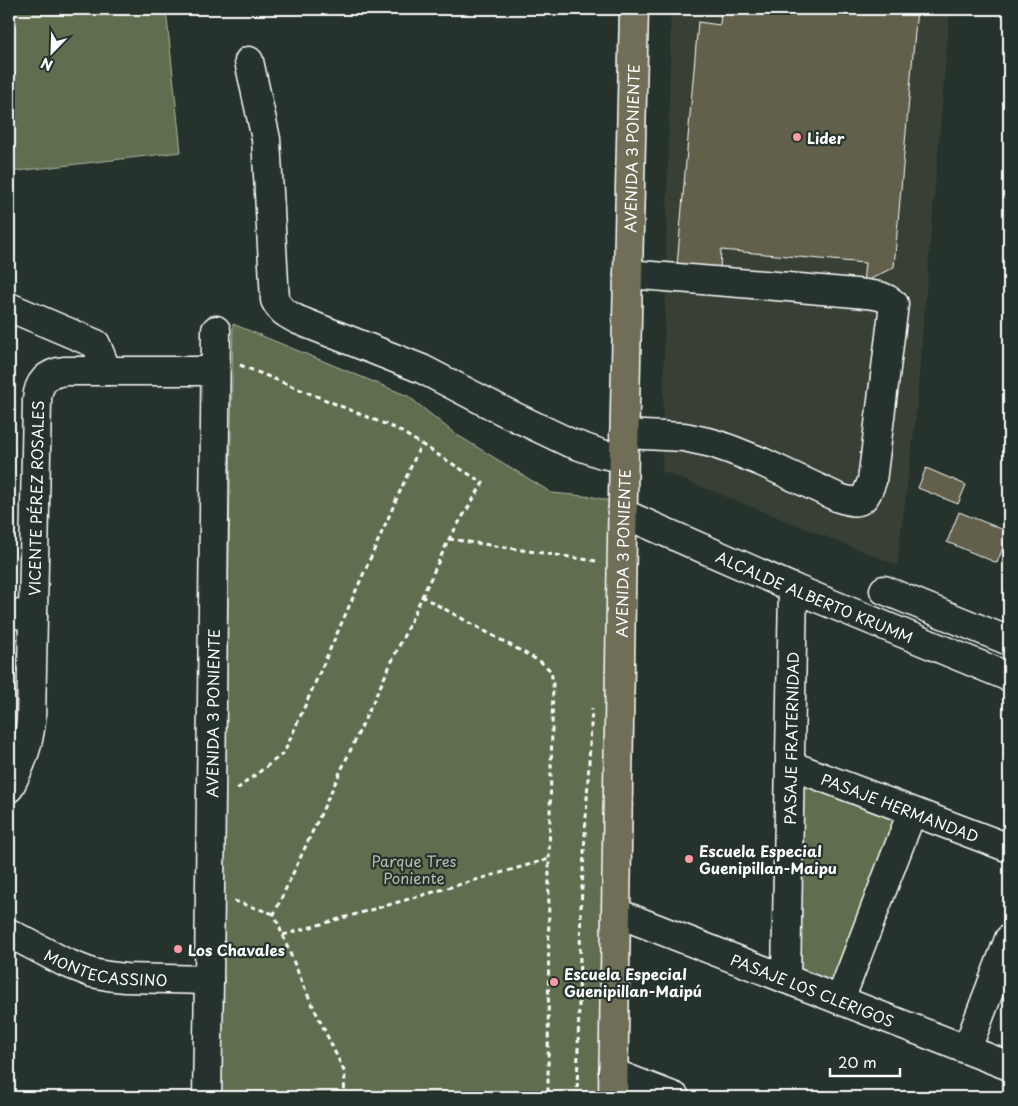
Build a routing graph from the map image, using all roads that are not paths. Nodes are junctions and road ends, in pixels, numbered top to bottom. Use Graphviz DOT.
graph roads {
  1 [pos="634,9"];
  2 [pos="249,60"];
  3 [pos="628,274"];
  4 [pos="9,307"];
  5 [pos="216,330"];
  6 [pos="215,366"];
  7 [pos="107,371"];
  8 [pos="624,446"];
  9 [pos="622,513"];
  10 [pos="794,588"];
  11 [pos="884,590"];
  12 [pos="21,615"];
  13 [pos="1009,641"];
  14 [pos="1009,677"];
  15 [pos="790,765"];
  16 [pos="12,775"];
  17 [pos="912,812"];
  18 [pos="1009,848"];
  19 [pos="617,913"];
  20 [pos="9,933"];
  21 [pos="1009,939"];
  22 [pos="786,979"];
  23 [pos="210,980"];
  24 [pos="840,1000"];
  25 [pos="967,1049"];
  26 [pos="1009,1066"];
  27 [pos="614,1085"];
  28 [pos="207,1097"];
  29 [pos="675,1097"];
  1 -- 3 [label="main road, AVENIDA 3 PONIENTE"];
  2 -- 8 [label="street"];
  3 -- 8 [label="main road, AVENIDA 3 PONIENTE"];
  3 -- 8 [label="street"];
  4 -- 7 [label="street"];
  5 -- 6 [label="street, AVENIDA 3 PONIENTE"];
  6 -- 7 [label="street, VICENTE PÉREZ ROSALES"];
  6 -- 23 [label="street, AVENIDA 3 PONIENTE"];
  7 -- 12 [label="street, VICENTE PÉREZ ROSALES"];
  8 -- 9 [label="main road, AVENIDA 3 PONIENTE"];
  9 -- 10 [label="street, ALCALDE ALBERTO KRUMM"];
  9 -- 19 [label="main road, AVENIDA 3 PONIENTE"];
  10 -- 14 [label="street, ALCALDE ALBERTO KRUMM"];
  10 -- 15 [label="street, PASAJE FRATERNIDAD"];
  11 -- 13 [label="street"];
  12 -- 16 [label="street, VICENTE PÉREZ ROSALES"];
  15 -- 17 [label="street, PASAJE HERMANDAD"];
  15 -- 22 [label="street, PASAJE FRATERNIDAD"];
  17 -- 18 [label="street, PASAJE HERMANDAD"];
  17 -- 24 [label="street"];
  19 -- 22 [label="street, PASAJE LOS CLERIGOS"];
  19 -- 27 [label="main road, AVENIDA 3 PONIENTE"];
  20 -- 23 [label="street, MONTECASSINO"];
  21 -- 25 [label="street"];
  22 -- 24 [label="street, PASAJE LOS CLERIGOS"];
  23 -- 28 [label="street, AVENIDA 3 PONIENTE"];
  24 -- 25 [label="street, PASAJE LOS CLERIGOS"];
  25 -- 26 [label="street, PASAJE LOS CLERIGOS"];
  27 -- 29 [label="street"];
}
